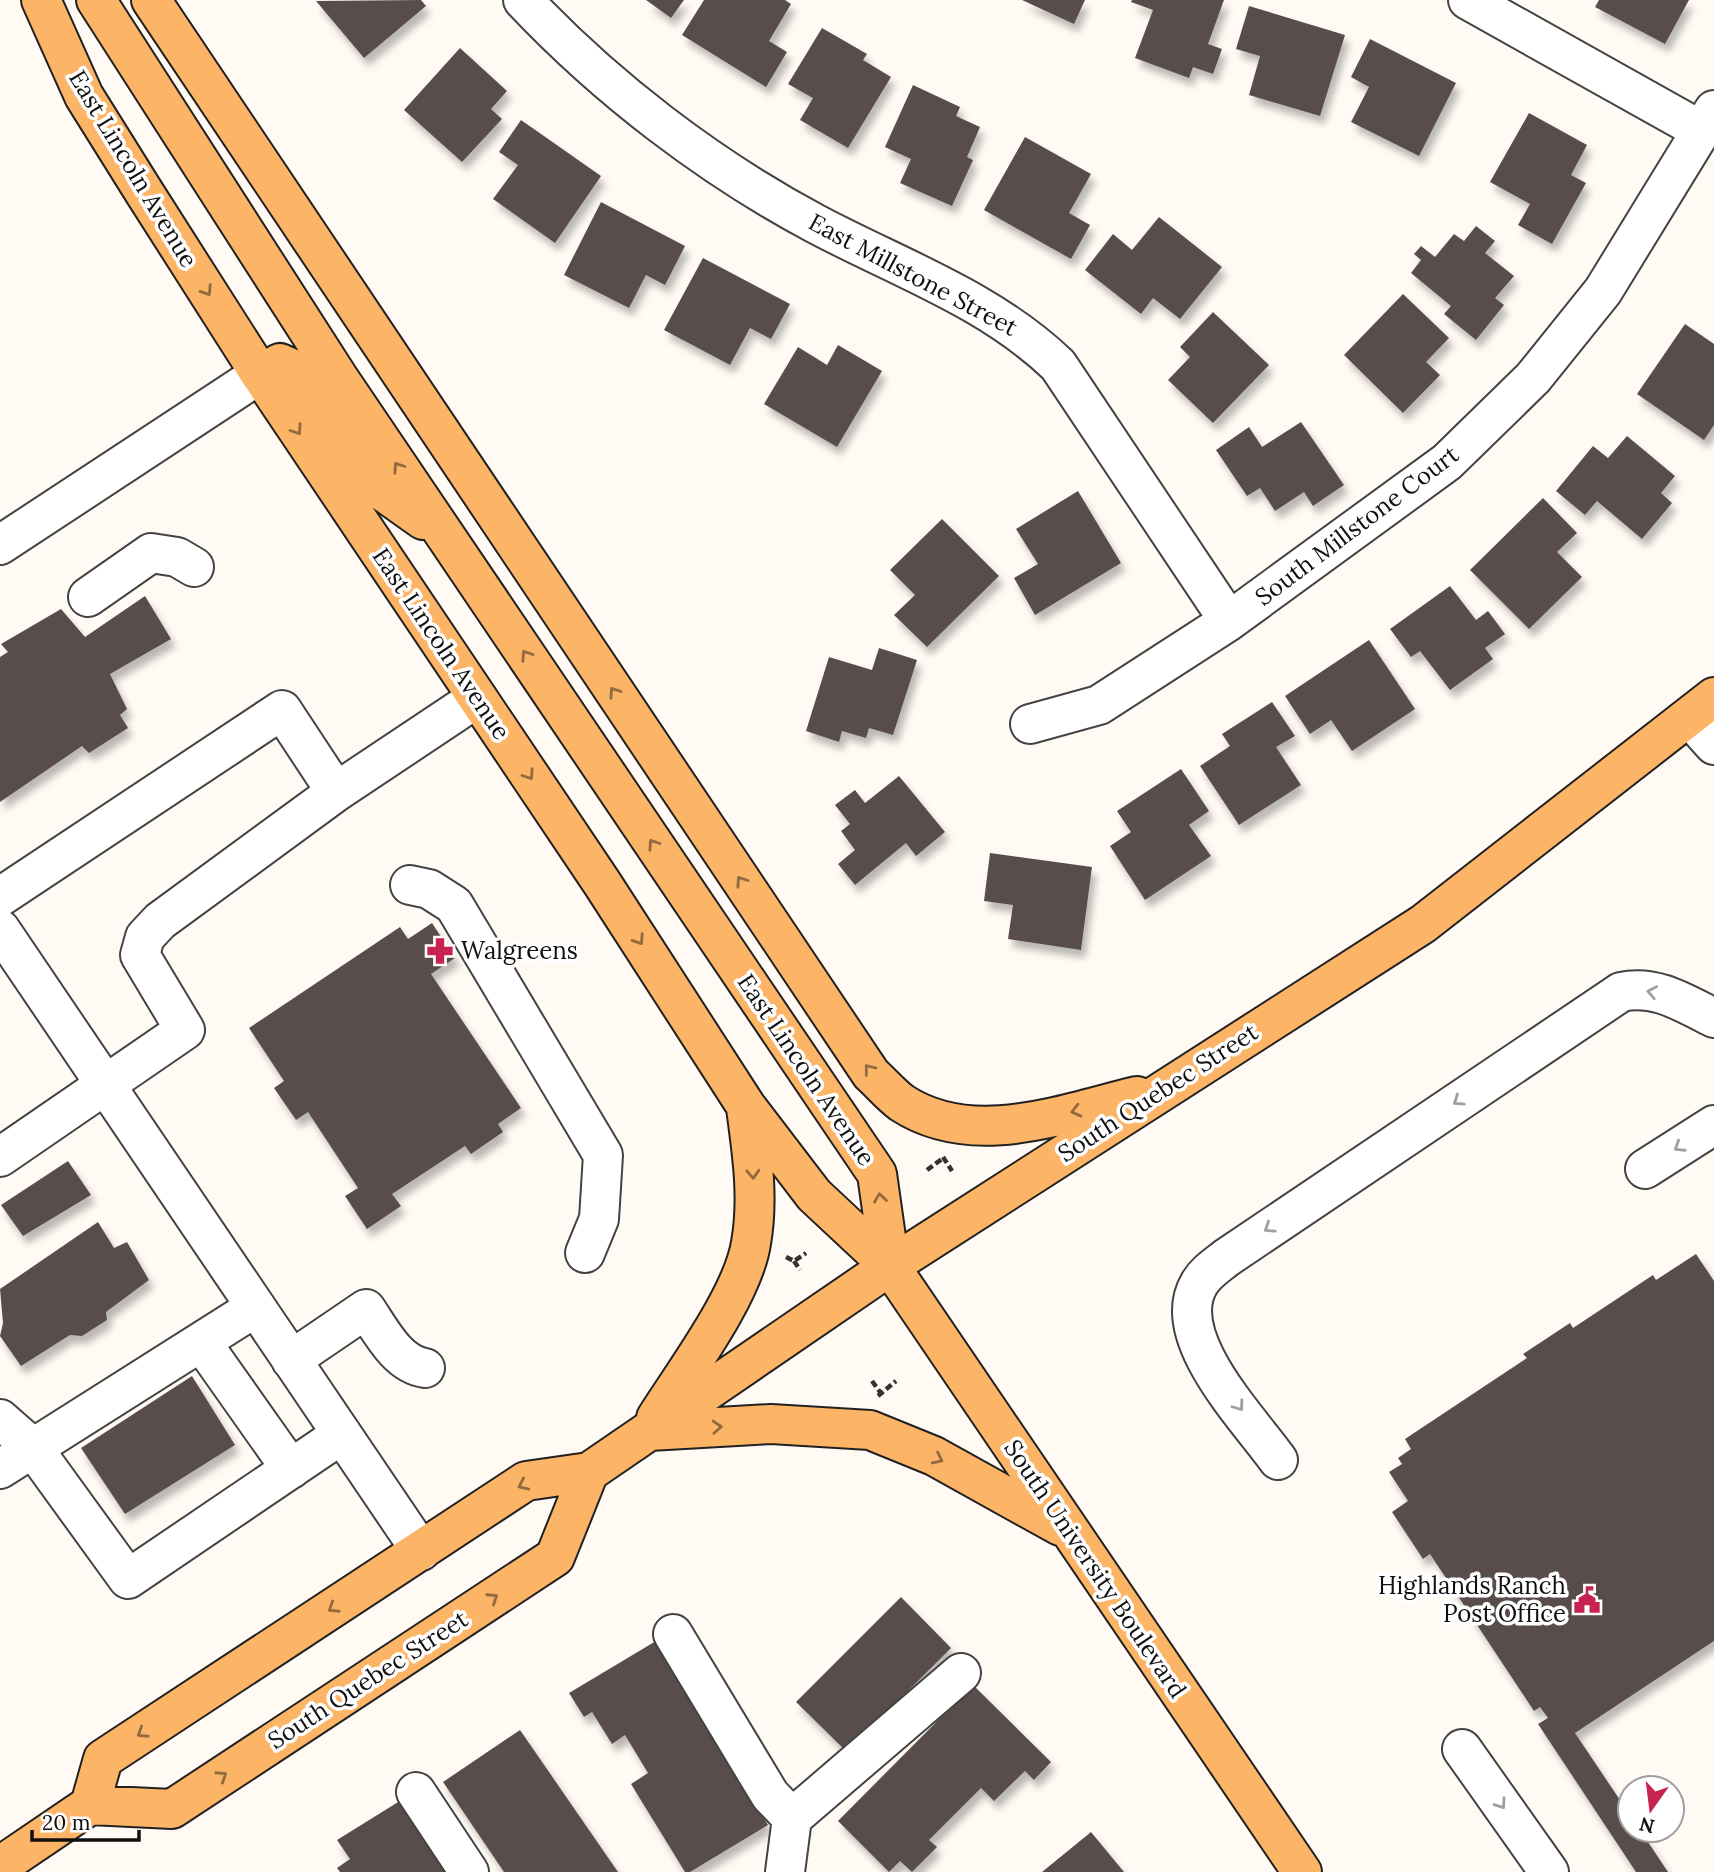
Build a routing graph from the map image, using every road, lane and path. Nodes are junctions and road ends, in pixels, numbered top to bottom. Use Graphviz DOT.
graph roads {
  1 [pos="41,0"];
  2 [pos="96,0"];
  3 [pos="151,0"];
  4 [pos="523,0"];
  5 [pos="1468,0"];
  6 [pos="1708,121"];
  7 [pos="260,374"];
  8 [pos="446,537"];
  9 [pos="0,545"];
  10 [pos="194,567"];
  11 [pos="88,597"];
  12 [pos="1229,621"];
  13 [pos="477,698"];
  14 [pos="1706,720"];
  15 [pos="1030,724"];
  16 [pos="336,792"];
  17 [pos="410,885"];
  18 [pos="0,897"];
  19 [pos="0,929"];
  20 [pos="1714,1018"];
  21 [pos="104,1083"];
  22 [pos="1166,1089"];
  23 [pos="746,1106"];
  24 [pos="1714,1125"];
  25 [pos="0,1157"];
  26 [pos="943,1159"];
  27 [pos="1645,1169"];
  28 [pos="927,1170"];
  29 [pos="585,1253"];
  30 [pos="794,1261"];
  31 [pos="890,1266"];
  32 [pos="800,1270"];
  33 [pos="256,1307"];
  34 [pos="202,1343"];
  35 [pos="291,1360"];
  36 [pos="425,1368"];
  37 [pos="872,1381"];
  38 [pos="880,1392"];
  39 [pos="0,1419"];
  40 [pos="649,1431"];
  41 [pos="342,1434"];
  42 [pos="33,1448"];
  43 [pos="1278,1460"];
  44 [pos="0,1469"];
  45 [pos="291,1469"];
  46 [pos="589,1472"];
  47 [pos="1069,1532"];
  48 [pos="421,1551"];
  49 [pos="673,1634"];
  50 [pos="961,1673"];
  51 [pos="1462,1749"];
  52 [pos="416,1792"];
  53 [pos="90,1805"];
  54 [pos="792,1818"];
  55 [pos="0,1866"];
  56 [pos="469,1872"];
  57 [pos="785,1872"];
  58 [pos="1302,1872"];
  59 [pos="1549,1872"];
  1 -- 7 [label="main road, East Lincoln Avenue, one-way"];
  8 -- 2 [label="main road, East Lincoln Avenue, one-way"];
  22 -- 3 [label="main road, one-way"];
  4 -- 12 [label="street, East Millstone Street"];
  5 -- 6 [label="street"];
  6 -- 12 [label="street, South Millstone Court"];
  7 -- 8 [label="main road"];
  7 -- 9 [label="street"];
  7 -- 13 [label="main road, East Lincoln Avenue, one-way"];
  31 -- 8 [label="main road, East Lincoln Avenue, one-way"];
  10 -- 11 [label="street"];
  12 -- 15 [label="street, South Millstone Court"];
  13 -- 16 [label="street"];
  13 -- 23 [label="main road, East Lincoln Avenue, one-way"];
  14 -- 22 [label="main road, South Quebec Street"];
  16 -- 18 [label="street"];
  16 -- 21 [label="street"];
  17 -- 29 [label="street"];
  19 -- 21 [label="street"];
  20 -- 43 [label="street, one-way"];
  21 -- 25 [label="street"];
  21 -- 33 [label="street"];
  22 -- 31 [label="main road, South Quebec Street"];
  23 -- 31 [label="main road, East Lincoln Avenue"];
  23 -- 40 [label="main road, one-way"];
  24 -- 27 [label="street, one-way"];
  26 -- 28 [label="path"];
  30 -- 32 [label="path"];
  31 -- 40 [label="main road, South Quebec Street"];
  31 -- 47 [label="main road, South University Boulevard"];
  33 -- 34 [label="street"];
  33 -- 35 [label="street"];
  34 -- 42 [label="street"];
  34 -- 45 [label="street"];
  35 -- 36 [label="street"];
  35 -- 41 [label="street"];
  37 -- 38 [label="path"];
  39 -- 42 [label="street"];
  40 -- 46 [label="main road, South Quebec Street"];
  40 -- 47 [label="main road, one-way"];
  41 -- 45 [label="street"];
  41 -- 48 [label="street"];
  42 -- 44 [label="street"];
  42 -- 45 [label="street"];
  46 -- 48 [label="main road, South Quebec Street, one-way"];
  53 -- 46 [label="main road, South Quebec Street, one-way"];
  47 -- 58 [label="main road, South University Boulevard"];
  48 -- 53 [label="main road, South Quebec Street, one-way"];
  49 -- 54 [label="street"];
  50 -- 54 [label="street"];
  51 -- 59 [label="street, one-way"];
  52 -- 56 [label="street"];
  53 -- 55 [label="main road"];
  54 -- 57 [label="street"];
}
